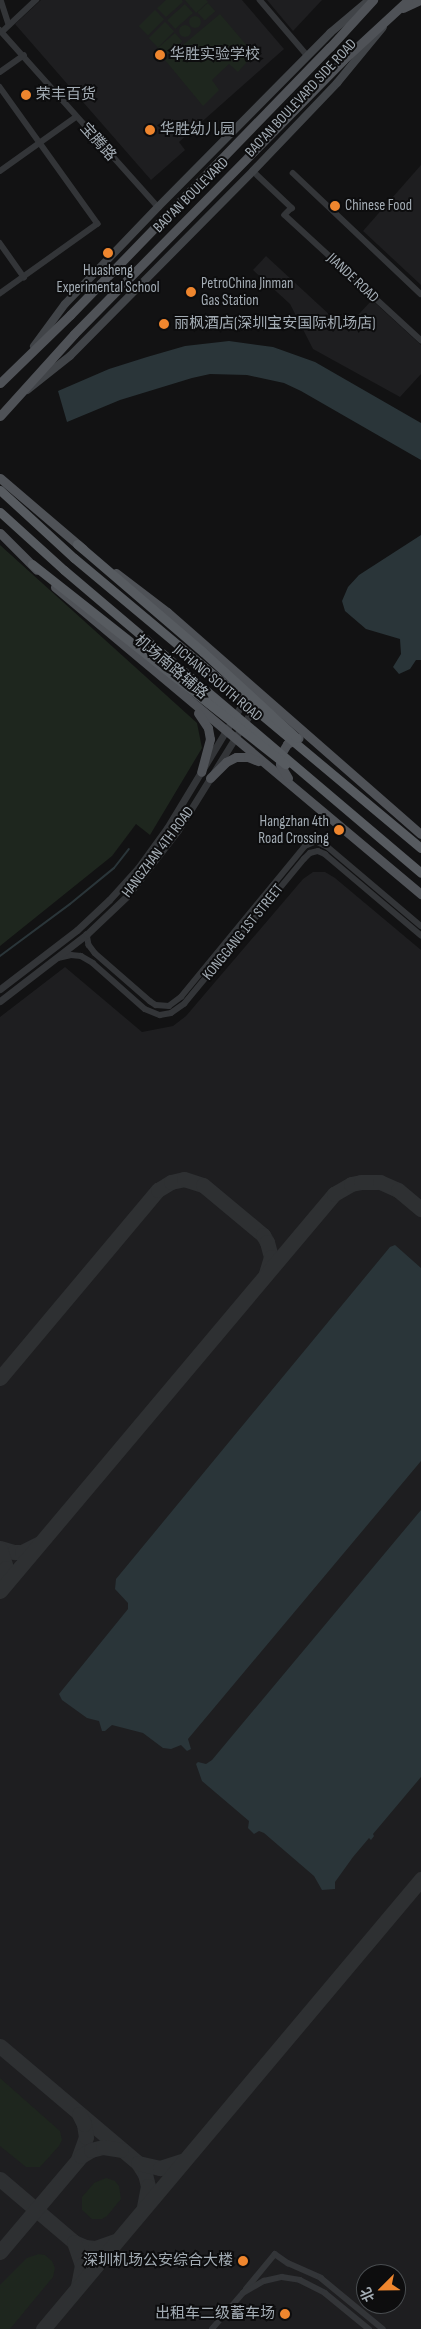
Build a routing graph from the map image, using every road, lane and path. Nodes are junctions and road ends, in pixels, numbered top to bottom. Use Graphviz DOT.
graph roads {
  1 [pos="1,0"];
  2 [pos="36,0"];
  3 [pos="260,0"];
  4 [pos="371,0"];
  5 [pos="408,0"];
  6 [pos="420,0"];
  7 [pos="399,10"];
  8 [pos="387,22"];
  9 [pos="8,25"];
  10 [pos="1,31"];
  11 [pos="24,55"];
  12 [pos="307,55"];
  13 [pos="0,72"];
  14 [pos="0,87"];
  15 [pos="76,117"];
  16 [pos="40,143"];
  17 [pos="0,171"];
  18 [pos="253,171"];
  19 [pos="293,173"];
  20 [pos="158,207"];
  21 [pos="0,243"];
  22 [pos="24,277"];
  23 [pos="0,294"];
  24 [pos="421,294"];
  25 [pos="421,340"];
  26 [pos="28,354"];
  27 [pos="0,382"];
  28 [pos="16,399"];
  29 [pos="0,416"];
  30 [pos="1,483"];
  31 [pos="0,512"];
  32 [pos="0,533"];
  33 [pos="77,544"];
  34 [pos="32,564"];
  35 [pos="253,687"];
  36 [pos="262,695"];
  37 [pos="187,699"];
  38 [pos="225,730"];
  39 [pos="234,738"];
  40 [pos="314,741"];
  41 [pos="200,772"];
  42 [pos="278,774"];
  43 [pos="210,778"];
  44 [pos="304,796"];
  45 [pos="361,798"];
  46 [pos="350,811"];
  47 [pos="421,834"];
  48 [pos="421,848"];
  49 [pos="421,873"];
  50 [pos="421,894"];
  51 [pos="421,926"];
  52 [pos="87,934"];
  53 [pos="421,935"];
  54 [pos="56,959"];
  55 [pos="0,989"];
  56 [pos="0,1001"];
  57 [pos="243,2293"];
  58 [pos="212,2329"];
  59 [pos="368,2329"];
  60 [pos="383,2329"];
  1 -- 9 [label="street"];
  2 -- 9 [label="street"];
  3 -- 12 [label="street"];
  4 -- 12 [label="main road, BAO'AN BOULEVARD SIDE ROAD"];
  4 -- 26 [label="main road, BAO'AN BOULEVARD"];
  5 -- 7 [label="main road, BAO'AN BOULEVARD"];
  6 -- 7 [label="main road"];
  7 -- 8 [label="main road, BAO'AN BOULEVARD"];
  8 -- 18 [label="main road, BAO'AN BOULEVARD SIDE ROAD"];
  8 -- 28 [label="main road, BAO'AN BOULEVARD"];
  9 -- 10 [label="street"];
  10 -- 11 [label="street, 宝腾路"];
  11 -- 13 [label="street"];
  11 -- 15 [label="street, 宝腾路"];
  12 -- 20 [label="main road, BAO'AN BOULEVARD SIDE ROAD"];
  14 -- 16 [label="street"];
  15 -- 16 [label="street"];
  15 -- 20 [label="street, 宝腾路"];
  16 -- 17 [label="street"];
  16 -- 22 [label="street"];
  18 -- 25 [label="street, JIANDE ROAD"];
  18 -- 28 [label="main road, BAO'AN BOULEVARD SIDE ROAD"];
  19 -- 24 [label="street"];
  20 -- 26 [label="main road, BAO'AN BOULEVARD SIDE ROAD"];
  21 -- 22 [label="street"];
  22 -- 23 [label="street"];
  26 -- 27 [label="main road, BAO'AN BOULEVARD"];
  28 -- 29 [label="main road, BAO'AN BOULEVARD"];
  30 -- 33 [label="main road"];
  30 -- 45 [label="highway, JICHANG SOUTH ROAD"];
  31 -- 46 [label="highway, JICHANG SOUTH ROAD"];
  32 -- 34 [label="main road, 机场南路辅路"];
  33 -- 35 [label="main road"];
  33 -- 45 [label="highway"];
  34 -- 37 [label="main road, 机场南路辅路"];
  34 -- 46 [label="highway"];
  35 -- 36 [label="main road"];
  35 -- 38 [label="street, HANGZHAN 4TH ROAD"];
  36 -- 39 [label="street, HANGZHAN 4TH ROAD"];
  36 -- 40 [label="main road"];
  37 -- 38 [label="main road, 机场南路辅路"];
  37 -- 41 [label="main road"];
  38 -- 39 [label="main road, 机场南路辅路"];
  38 -- 41 [label="street, HANGZHAN 4TH ROAD"];
  39 -- 42 [label="main road, 机场南路辅路"];
  39 -- 43 [label="street, HANGZHAN 4TH ROAD"];
  40 -- 44 [label="main road"];
  40 -- 47 [label="main road"];
  41 -- 55 [label="street, HANGZHAN 4TH ROAD"];
  42 -- 43 [label="main road"];
  42 -- 44 [label="main road, 机场南路辅路"];
  43 -- 52 [label="street, HANGZHAN 4TH ROAD"];
  44 -- 50 [label="main road, 机场南路辅路"];
  45 -- 48 [label="highway, JICHANG SOUTH ROAD"];
  46 -- 49 [label="highway, JICHANG SOUTH ROAD"];
  51 -- 52 [label="street, KONGGANG 1ST STREET"];
  52 -- 54 [label="street, HANGZHAN 4TH ROAD"];
  53 -- 54 [label="street, KONGGANG 1ST STREET"];
  54 -- 56 [label="street, HANGZHAN 4TH ROAD"];
  57 -- 58 [label="street"];
  57 -- 59 [label="street"];
  57 -- 60 [label="street"];
}
